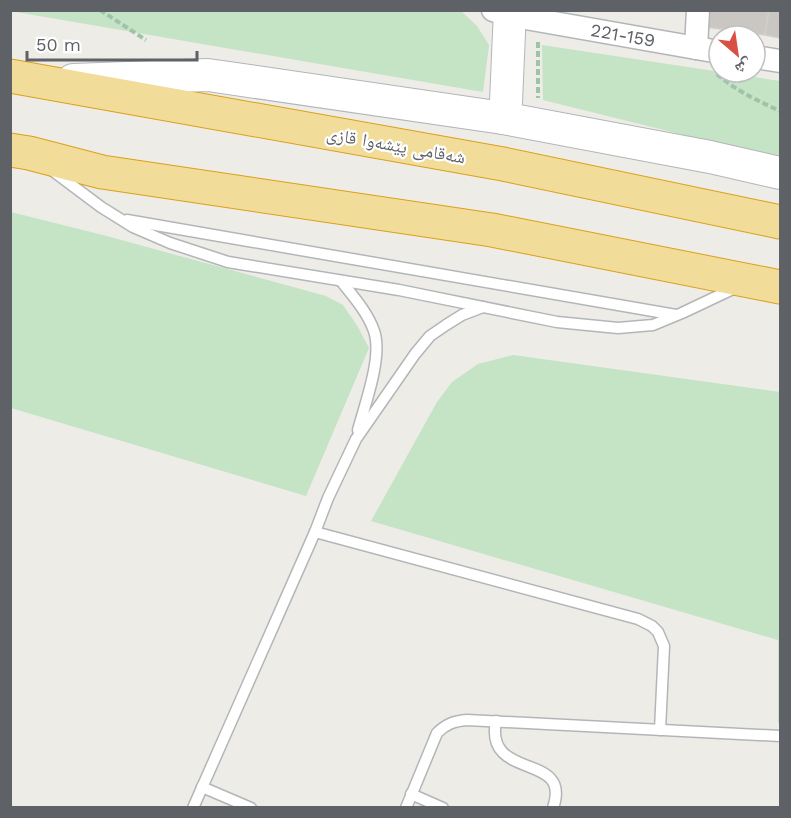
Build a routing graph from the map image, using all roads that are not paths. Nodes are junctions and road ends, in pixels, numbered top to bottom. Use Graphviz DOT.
graph roads {
  1 [pos="698,10"];
  2 [pos="504,12"];
  3 [pos="696,48"];
  4 [pos="707,55"];
  5 [pos="26,79"];
  6 [pos="503,118"];
  7 [pos="17,151"];
  8 [pos="780,173"];
  9 [pos="118,218"];
  10 [pos="780,222"];
  11 [pos="341,281"];
  12 [pos="765,284"];
  13 [pos="483,307"];
  14 [pos="677,315"];
  15 [pos="356,439"];
  16 [pos="315,532"];
  17 [pos="496,721"];
  18 [pos="660,730"];
  19 [pos="780,736"];
  20 [pos="202,787"];
  21 [pos="411,794"];
  22 [pos="193,807"];
  23 [pos="251,807"];
  24 [pos="406,807"];
  25 [pos="444,807"];
  26 [pos="553,807"];
  1 -- 3 [label="street"];
  2 -- 3 [label="street, 221-159"];
  2 -- 6 [label="main road"];
  3 -- 4 [label="street, 221-159"];
  5 -- 6 [label="main road"];
  5 -- 10 [label="highway, شەقامی پێشەوا قازی"];
  6 -- 8 [label="main road"];
  7 -- 9 [label="lane"];
  7 -- 12 [label="highway"];
  9 -- 11 [label="lane"];
  9 -- 14 [label="lane"];
  11 -- 13 [label="lane"];
  11 -- 15 [label="lane"];
  12 -- 14 [label="lane"];
  13 -- 14 [label="lane"];
  13 -- 15 [label="lane"];
  15 -- 16 [label="lane"];
  16 -- 18 [label="lane"];
  16 -- 20 [label="lane"];
  17 -- 18 [label="lane"];
  17 -- 21 [label="lane"];
  17 -- 26 [label="lane"];
  18 -- 19 [label="lane"];
  20 -- 22 [label="lane"];
  20 -- 23 [label="lane"];
  21 -- 24 [label="lane"];
  21 -- 25 [label="lane"];
}
